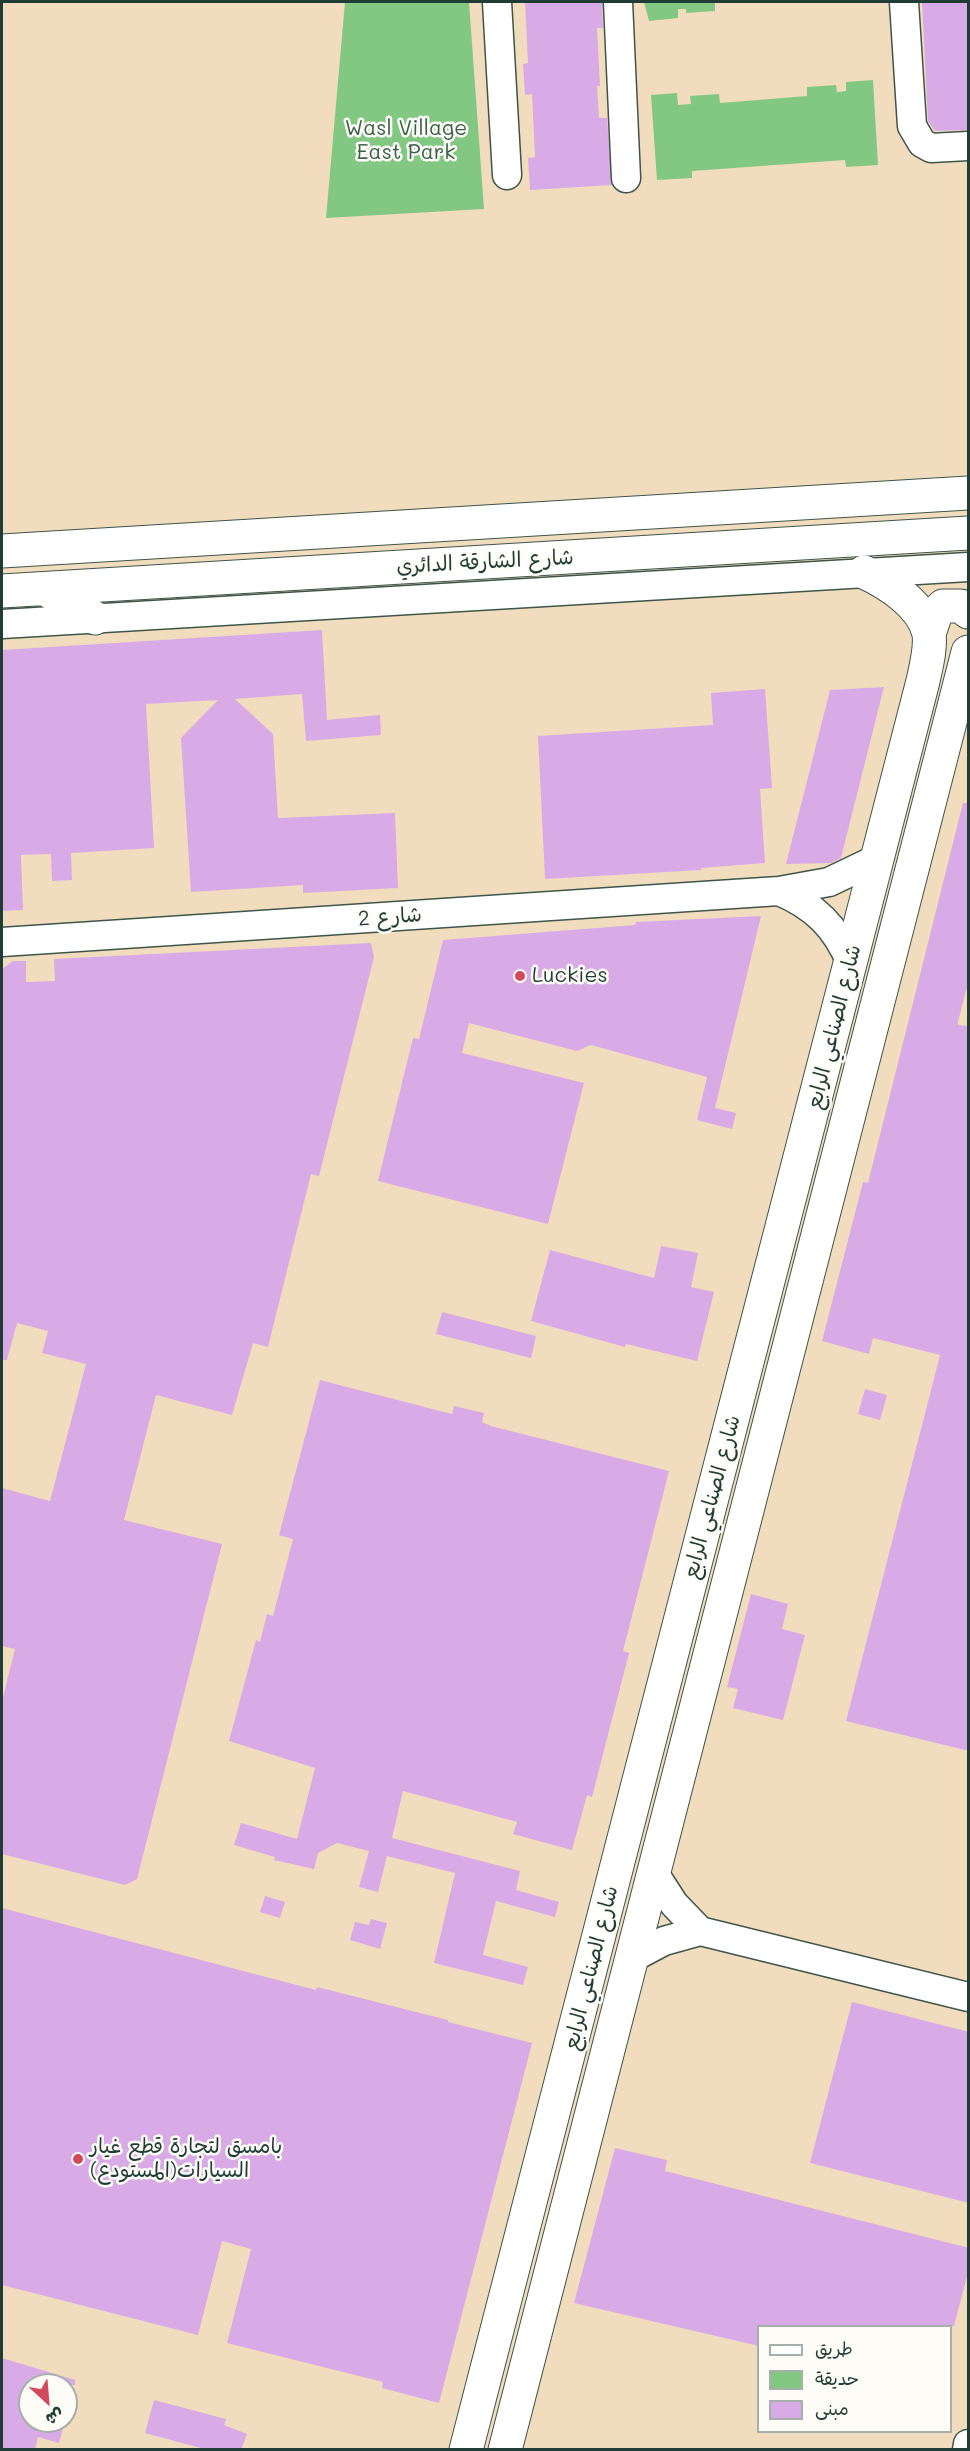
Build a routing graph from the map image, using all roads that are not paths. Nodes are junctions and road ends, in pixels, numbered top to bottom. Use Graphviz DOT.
graph roads {
  1 [pos="497,2"];
  2 [pos="618,2"];
  3 [pos="904,2"];
  4 [pos="969,147"];
  5 [pos="507,175"];
  6 [pos="626,178"];
  7 [pos="969,493"];
  8 [pos="969,532"];
  9 [pos="2,551"];
  10 [pos="969,567"];
  11 [pos="864,572"];
  12 [pos="45,589"];
  13 [pos="2,591"];
  14 [pos="969,612"];
  15 [pos="95,618"];
  16 [pos="2,624"];
  17 [pos="929,634"];
  18 [pos="969,652"];
  19 [pos="875,860"];
  20 [pos="779,891"];
  21 [pos="2,942"];
  22 [pos="851,963"];
  23 [pos="654,1873"];
  24 [pos="700,1931"];
  25 [pos="630,1959"];
  26 [pos="969,1998"];
  27 [pos="969,2444"];
  28 [pos="466,2450"];
  29 [pos="505,2450"];
  30 [pos="967,2450"];
  1 -- 5 [label="street"];
  2 -- 6 [label="street"];
  3 -- 4 [label="street"];
  7 -- 9 [label="main road, شارع الشارقة الدائري"];
  8 -- 12 [label="main road, شارع الشارقة الدائري"];
  10 -- 11 [label="street"];
  11 -- 15 [label="street"];
  11 -- 17 [label="main road"];
  12 -- 13 [label="main road, شارع الشارقة الدائري"];
  12 -- 15 [label="main road"];
  14 -- 17 [label="main road, شارع الصناعي الرابع"];
  15 -- 16 [label="street"];
  17 -- 19 [label="main road, شارع الصناعي الرابع"];
  18 -- 23 [label="main road, شارع الصناعي الرابع"];
  19 -- 20 [label="street, شارع 2"];
  19 -- 22 [label="main road, شارع الصناعي الرابع"];
  20 -- 21 [label="street, شارع 2"];
  20 -- 22 [label="street"];
  22 -- 28 [label="main road, شارع الصناعي الرابع"];
  23 -- 24 [label="street"];
  23 -- 25 [label="main road, شارع الصناعي الرابع"];
  24 -- 25 [label="street"];
  24 -- 26 [label="street"];
  25 -- 29 [label="main road, شارع الصناعي الرابع"];
  27 -- 30 [label="street"];
}
